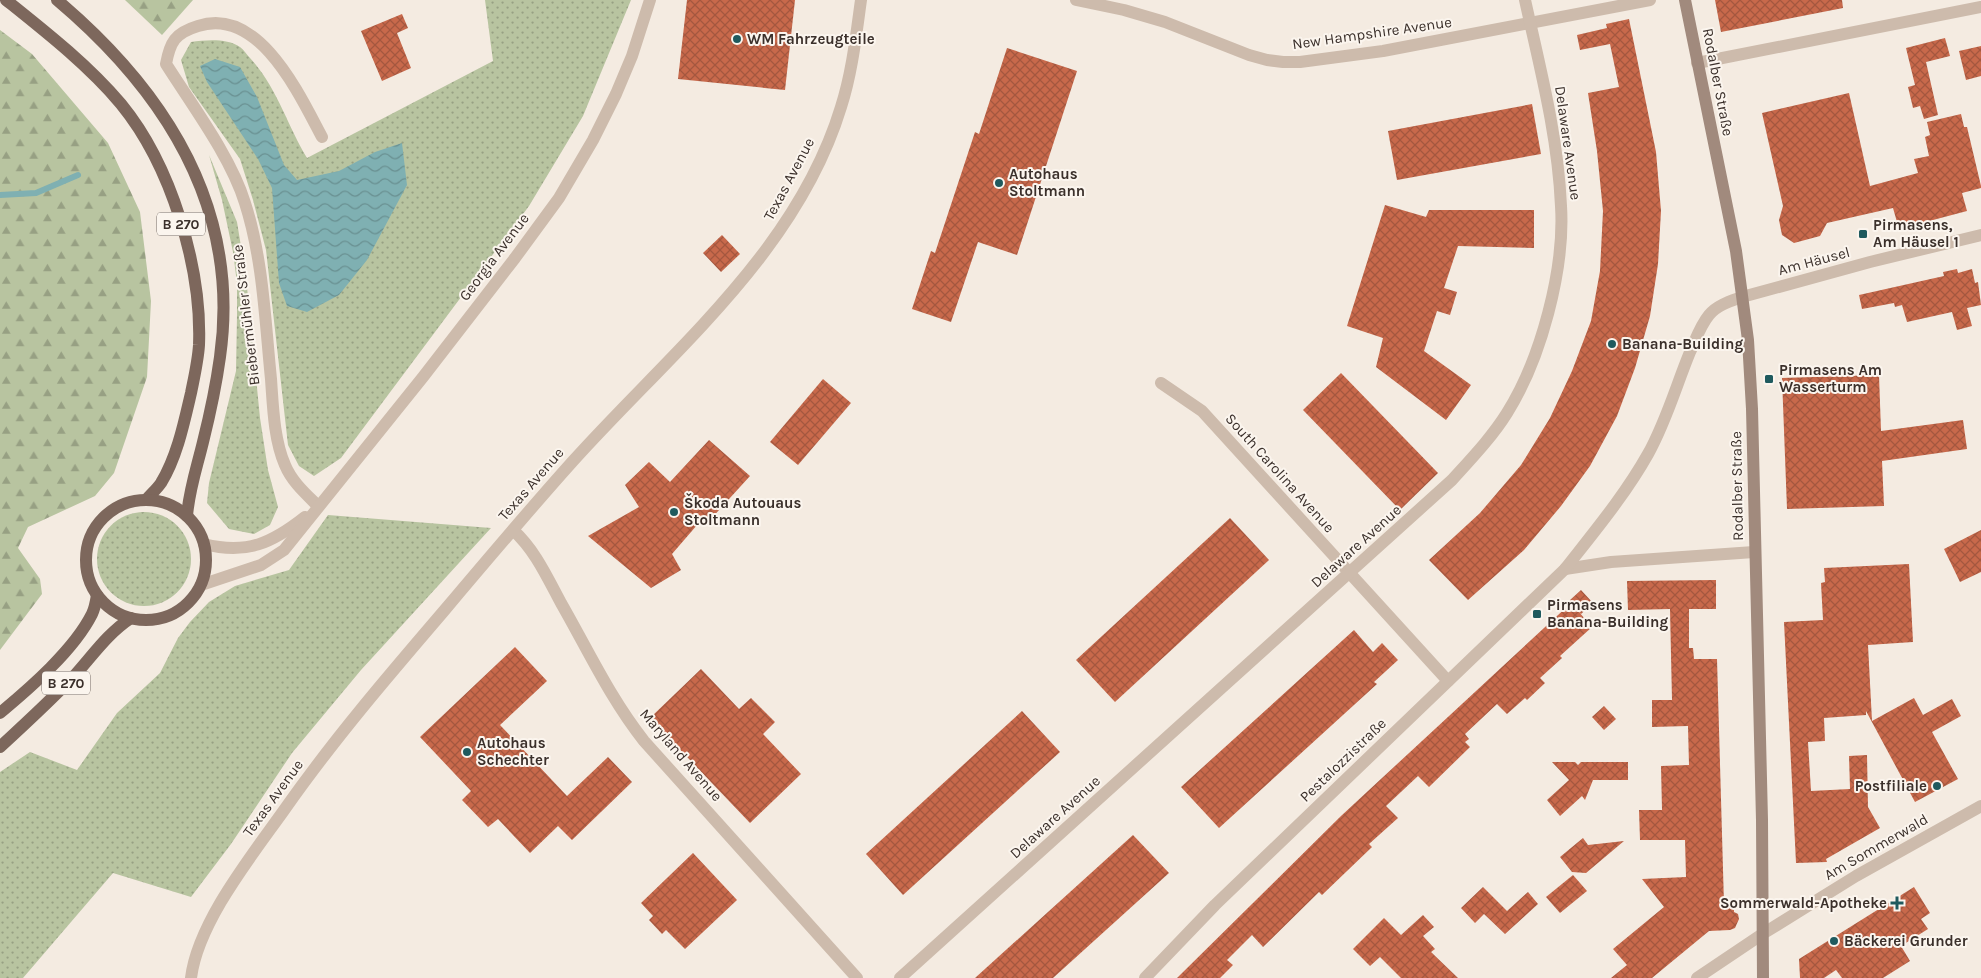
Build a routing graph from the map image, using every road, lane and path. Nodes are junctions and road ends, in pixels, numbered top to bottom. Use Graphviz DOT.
graph roads {
  1 [pos="6,0"];
  2 [pos="57,0"];
  3 [pos="650,0"];
  4 [pos="861,0"];
  5 [pos="1076,0"];
  6 [pos="1525,0"];
  7 [pos="1650,0"];
  8 [pos="1685,0"];
  9 [pos="1981,7"];
  10 [pos="1530,24"];
  11 [pos="1697,63"];
  12 [pos="322,137"];
  13 [pos="1981,236"];
  14 [pos="1742,297"];
  15 [pos="1161,383"];
  16 [pos="146,500"];
  17 [pos="318,506"];
  18 [pos="187,516"];
  19 [pos="513,530"];
  20 [pos="204,544"];
  21 [pos="1754,552"];
  22 [pos="1565,569"];
  23 [pos="1350,573"];
  24 [pos="201,585"];
  25 [pos="97,595"];
  26 [pos="131,618"];
  27 [pos="1448,681"];
  28 [pos="0,714"];
  29 [pos="0,747"];
  30 [pos="1981,806"];
  31 [pos="1764,933"];
  32 [pos="191,978"];
  33 [pos="857,978"];
  34 [pos="900,978"];
  35 [pos="1145,978"];
  36 [pos="1697,978"];
  37 [pos="1763,978"];
  1 -- 16 [label="main road, B 270"];
  2 -- 18 [label="main road, B 270"];
  3 -- 17 [label="street, Georgia Avenue"];
  4 -- 19 [label="street, Texas Avenue"];
  5 -- 10 [label="street, New Hampshire Avenue"];
  6 -- 10 [label="street, Delaware Avenue"];
  7 -- 10 [label="street, New Hampshire Avenue"];
  8 -- 11 [label="main road, Rodalber Straße"];
  9 -- 11 [label="street"];
  10 -- 23 [label="street, Delaware Avenue"];
  11 -- 14 [label="main road, Rodalber Straße"];
  12 -- 17 [label="street, Biebermühler Straße"];
  13 -- 14 [label="street, Am Häusel"];
  14 -- 21 [label="main road, Rodalber Straße"];
  14 -- 22 [label="street, Pestalozzistraße"];
  15 -- 23 [label="street, South Carolina Avenue"];
  16 -- 18 [label="main road"];
  16 -- 25 [label="main road"];
  17 -- 20 [label="street, Georgia Avenue"];
  17 -- 24 [label="street, Georgia Avenue"];
  18 -- 20 [label="main road"];
  19 -- 32 [label="street, Texas Avenue"];
  19 -- 33 [label="street, Maryland Avenue"];
  20 -- 24 [label="main road"];
  21 -- 22 [label="street"];
  21 -- 31 [label="main road, Rodalber Straße"];
  22 -- 27 [label="street, Pestalozzistraße"];
  23 -- 27 [label="street, South Carolina Avenue"];
  23 -- 34 [label="street, Delaware Avenue"];
  24 -- 26 [label="main road"];
  25 -- 26 [label="main road"];
  25 -- 28 [label="main road, B 270"];
  26 -- 29 [label="main road, B 270"];
  27 -- 35 [label="street, Pestalozzistraße"];
  30 -- 31 [label="street, Am Sommerwald"];
  31 -- 36 [label="street, Am Sommerwald"];
  31 -- 37 [label="main road, Rodalber Straße"];
}
